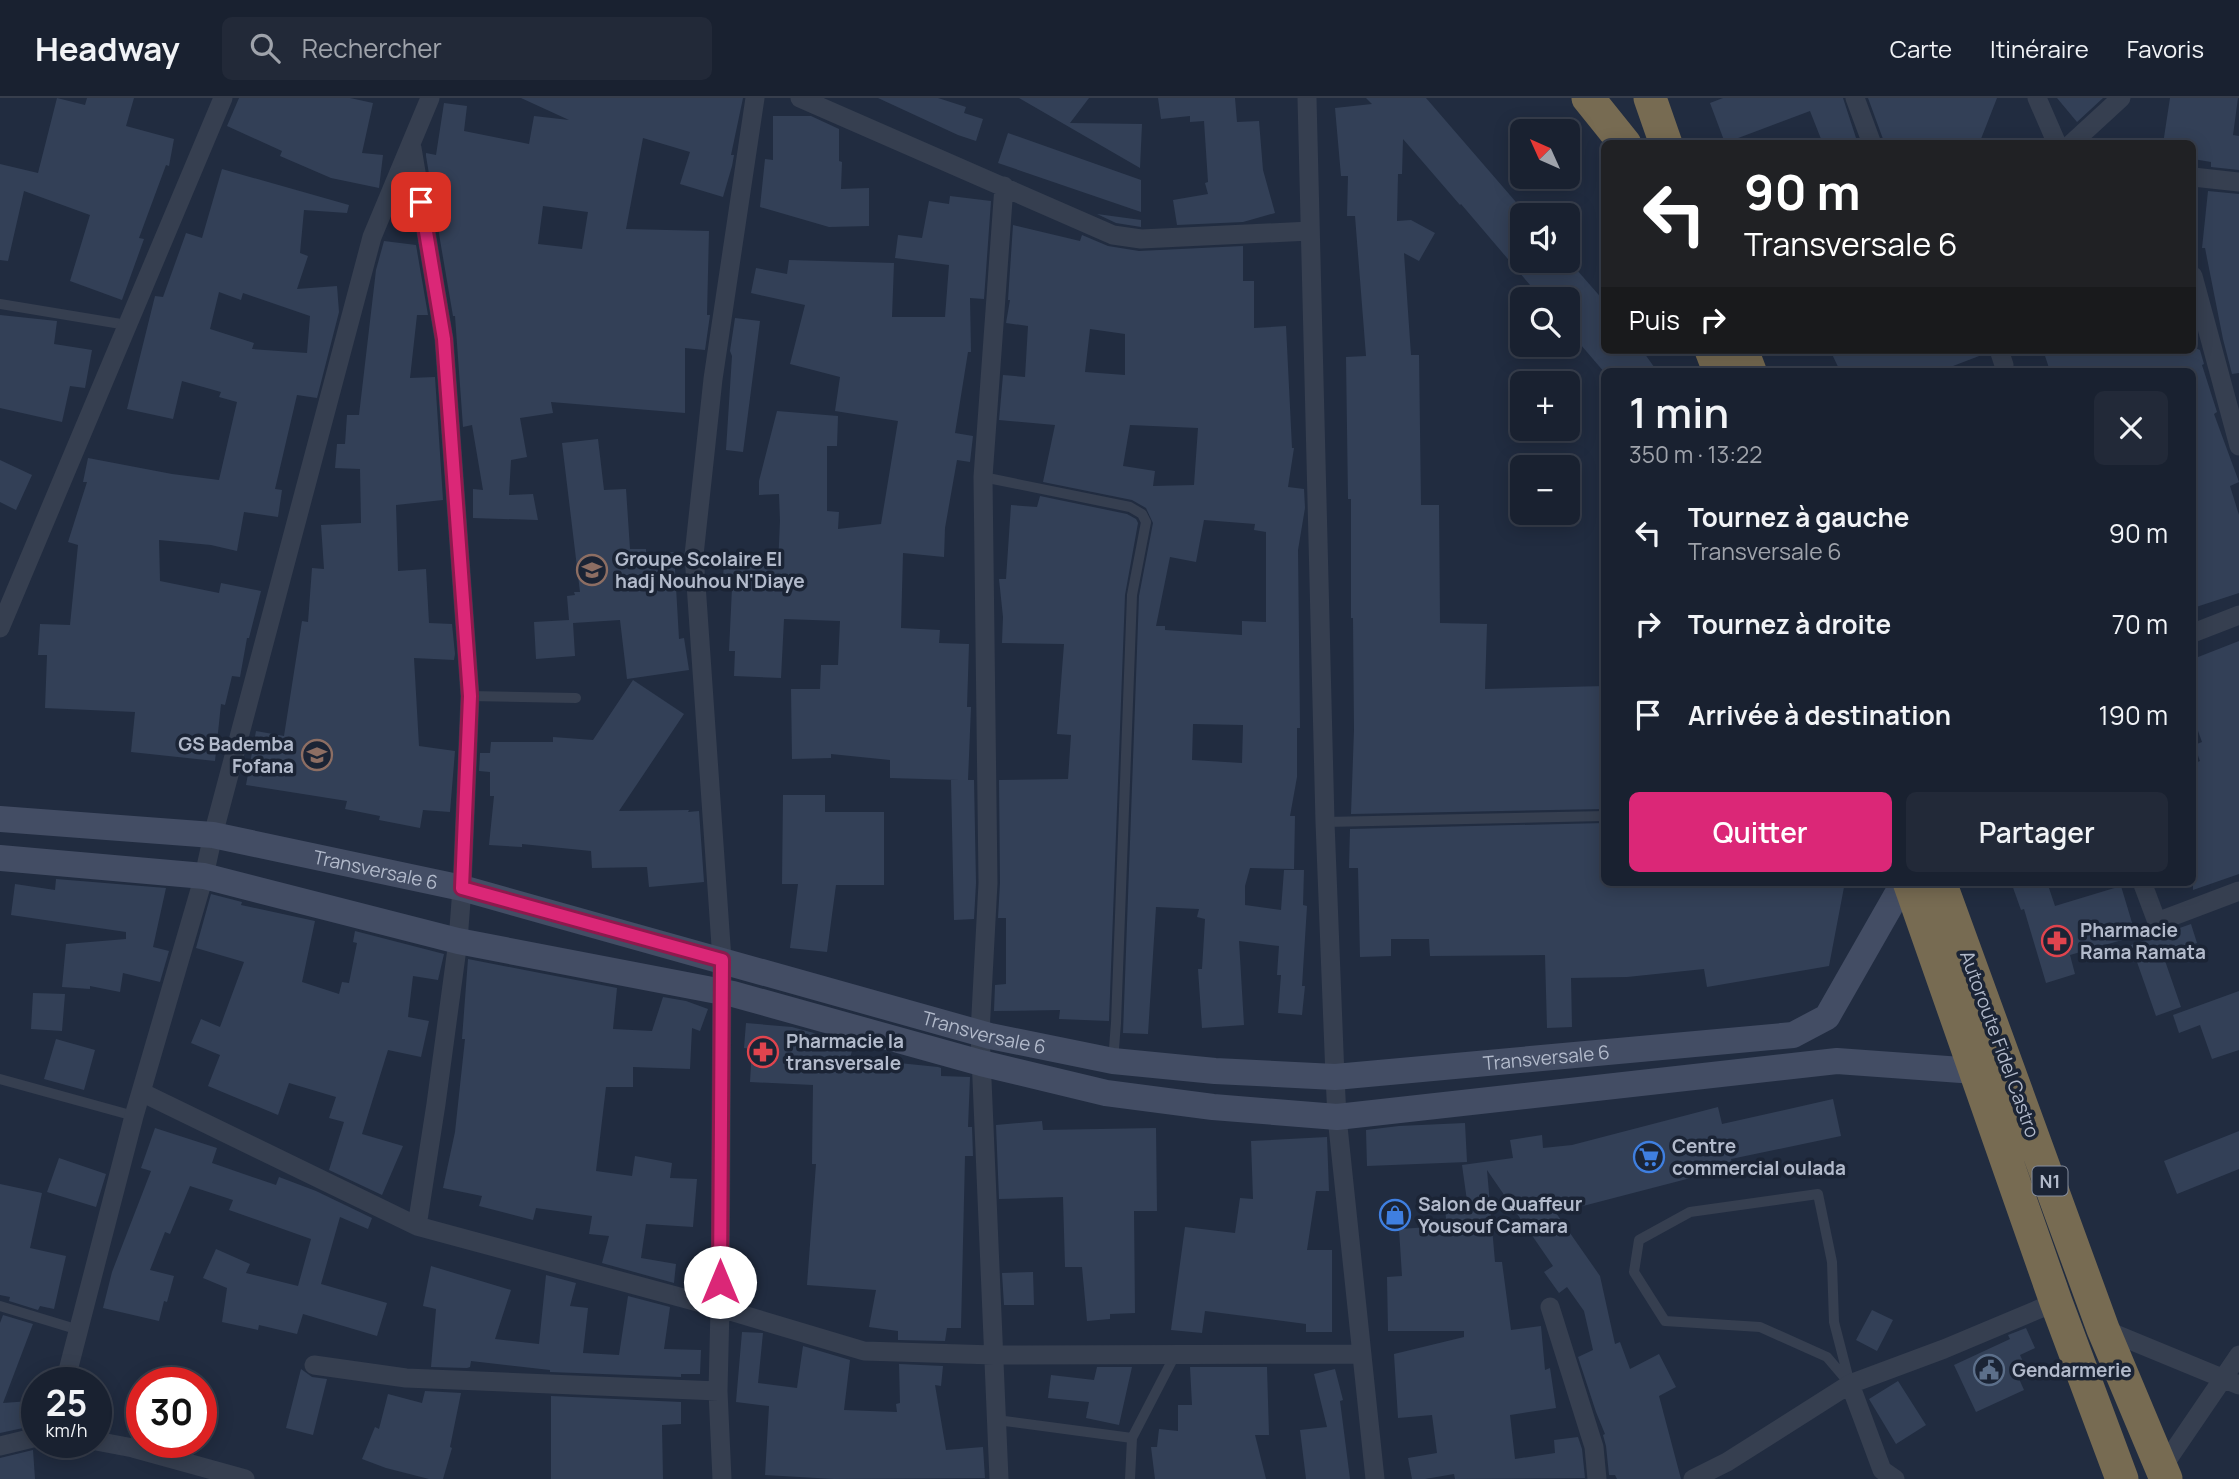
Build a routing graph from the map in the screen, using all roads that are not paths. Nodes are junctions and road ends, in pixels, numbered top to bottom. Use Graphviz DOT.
graph roads {
  1 [pos="223,98"];
  2 [pos="430,98"];
  3 [pos="755,98"];
  4 [pos="1307,98"];
  5 [pos="1588,98"];
  6 [pos="1620,98"];
  7 [pos="1650,98"];
  8 [pos="1855,98"];
  9 [pos="2037,98"];
  10 [pos="2121,98"];
  11 [pos="812,100"];
  12 [pos="1622,140"];
  13 [pos="1636,140"];
  14 [pos="1665,140"];
  15 [pos="1871,140"];
  16 [pos="2055,140"];
  17 [pos="2075,140"];
  18 [pos="412,147"];
  19 [pos="2196,177"];
  20 [pos="2239,182"];
  21 [pos="1004,186"];
  22 [pos="1310,231"];
  23 [pos="2196,287"];
  24 [pos="0,304"];
  25 [pos="127,325"];
  26 [pos="2239,446"];
  27 [pos="983,477"];
  28 [pos="2239,615"];
  29 [pos="0,628"];
  30 [pos="2196,632"];
  31 [pos="470,696"];
  32 [pos="576,698"];
  33 [pos="1601,816"];
  34 [pos="0,819"];
  35 [pos="1325,822"];
  36 [pos="213,835"];
  37 [pos="0,858"];
  38 [pos="204,876"];
  39 [pos="1904,886"];
  40 [pos="1908,886"];
  41 [pos="1941,886"];
  42 [pos="2144,886"];
  43 [pos="462,888"];
  44 [pos="2239,891"];
  45 [pos="458,942"];
  46 [pos="722,960"];
  47 [pos="720,992"];
  48 [pos="980,1033"];
  49 [pos="1113,1061"];
  50 [pos="981,1063"];
  51 [pos="1991,1066"];
  52 [pos="1335,1077"];
  53 [pos="0,1079"];
  54 [pos="141,1092"];
  55 [pos="134,1116"];
  56 [pos="1337,1118"];
  57 [pos="417,1226"];
  58 [pos="2056,1302"];
  59 [pos="0,1306"];
  60 [pos="1550,1307"];
  61 [pos="720,1308"];
  62 [pos="2103,1329"];
  63 [pos="79,1330"];
  64 [pos="1362,1354"];
  65 [pos="994,1355"];
  66 [pos="1175,1355"];
  67 [pos="2239,1355"];
  68 [pos="314,1365"];
  69 [pos="69,1367"];
  70 [pos="2232,1381"];
  71 [pos="1850,1384"];
  72 [pos="718,1391"];
  73 [pos="997,1420"];
  74 [pos="1132,1438"];
  75 [pos="21,1441"];
  76 [pos="112,1444"];
  77 [pos="0,1446"];
  78 [pos="2164,1473"];
  79 [pos="2114,1476"];
  80 [pos="245,1479"];
  81 [pos="722,1479"];
  82 [pos="999,1479"];
  83 [pos="1130,1479"];
  84 [pos="1375,1479"];
  85 [pos="1597,1479"];
  86 [pos="1693,1479"];
  87 [pos="1895,1479"];
  1 -- 25 [label="street"];
  2 -- 18 [label="street"];
  3 -- 46 [label="street"];
  4 -- 22 [label="street"];
  5 -- 12 [label="highway"];
  6 -- 13 [label="highway"];
  7 -- 14 [label="highway"];
  8 -- 15 [label="street"];
  9 -- 16 [label="street"];
  10 -- 17 [label="street"];
  11 -- 21 [label="street"];
  18 -- 31 [label="street"];
  18 -- 36 [label="street"];
  19 -- 20 [label="street"];
  21 -- 22 [label="street"];
  21 -- 27 [label="street"];
  22 -- 35 [label="street"];
  23 -- 26 [label="street"];
  24 -- 25 [label="lane"];
  25 -- 29 [label="street"];
  27 -- 48 [label="street"];
  27 -- 49 [label="lane"];
  28 -- 30 [label="street"];
  31 -- 32 [label="lane"];
  31 -- 43 [label="street"];
  33 -- 35 [label="lane"];
  34 -- 36 [label="main road, Transversale 6"];
  35 -- 52 [label="street"];
  36 -- 38 [label="street"];
  36 -- 43 [label="main road, Transversale 6"];
  37 -- 38 [label="main road, Transversale 6"];
  38 -- 45 [label="main road, Transversale 6"];
  38 -- 54 [label="street"];
  39 -- 52 [label="main road, Transversale 6"];
  40 -- 51 [label="highway, Autoroute Fidel Castro / N1"];
  41 -- 51 [label="highway, Autoroute Fidel Castro / N1"];
  42 -- 44 [label="street"];
  43 -- 45 [label="street"];
  43 -- 46 [label="main road, Transversale 6"];
  45 -- 47 [label="main road, Transversale 6"];
  45 -- 57 [label="street"];
  46 -- 47 [label="street"];
  46 -- 48 [label="main road, Transversale 6"];
  47 -- 50 [label="main road, Transversale 6"];
  47 -- 61 [label="street"];
  48 -- 49 [label="main road, Transversale 6"];
  48 -- 50 [label="street"];
  49 -- 52 [label="main road, Transversale 6"];
  50 -- 56 [label="main road, Transversale 6"];
  50 -- 65 [label="street"];
  51 -- 56 [label="main road, Transversale 6"];
  51 -- 58 [label="highway, Autoroute Fidel Castro / N1"];
  51 -- 62 [label="highway, Autoroute Fidel Castro / N1"];
  52 -- 56 [label="street"];
  53 -- 55 [label="lane"];
  54 -- 55 [label="street"];
  54 -- 57 [label="street"];
  55 -- 63 [label="street"];
  56 -- 64 [label="street"];
  57 -- 61 [label="street"];
  58 -- 71 [label="street"];
  58 -- 79 [label="highway, Autoroute Fidel Castro / N1"];
  59 -- 63 [label="lane"];
  60 -- 85 [label="street"];
  61 -- 65 [label="street"];
  61 -- 72 [label="street"];
  62 -- 70 [label="street"];
  62 -- 78 [label="highway, Autoroute Fidel Castro / N1"];
  63 -- 69 [label="street"];
  64 -- 66 [label="street"];
  64 -- 84 [label="street"];
  65 -- 66 [label="street"];
  65 -- 73 [label="street"];
  66 -- 74 [label="lane"];
  67 -- 70 [label="street"];
  68 -- 72 [label="street"];
  70 -- 78 [label="street"];
  71 -- 71 [label="lane"];
  71 -- 86 [label="street"];
  71 -- 87 [label="street"];
  72 -- 81 [label="street"];
  73 -- 74 [label="lane"];
  73 -- 82 [label="street"];
  74 -- 83 [label="lane"];
  75 -- 77 [label="street"];
  76 -- 80 [label="street"];
}
